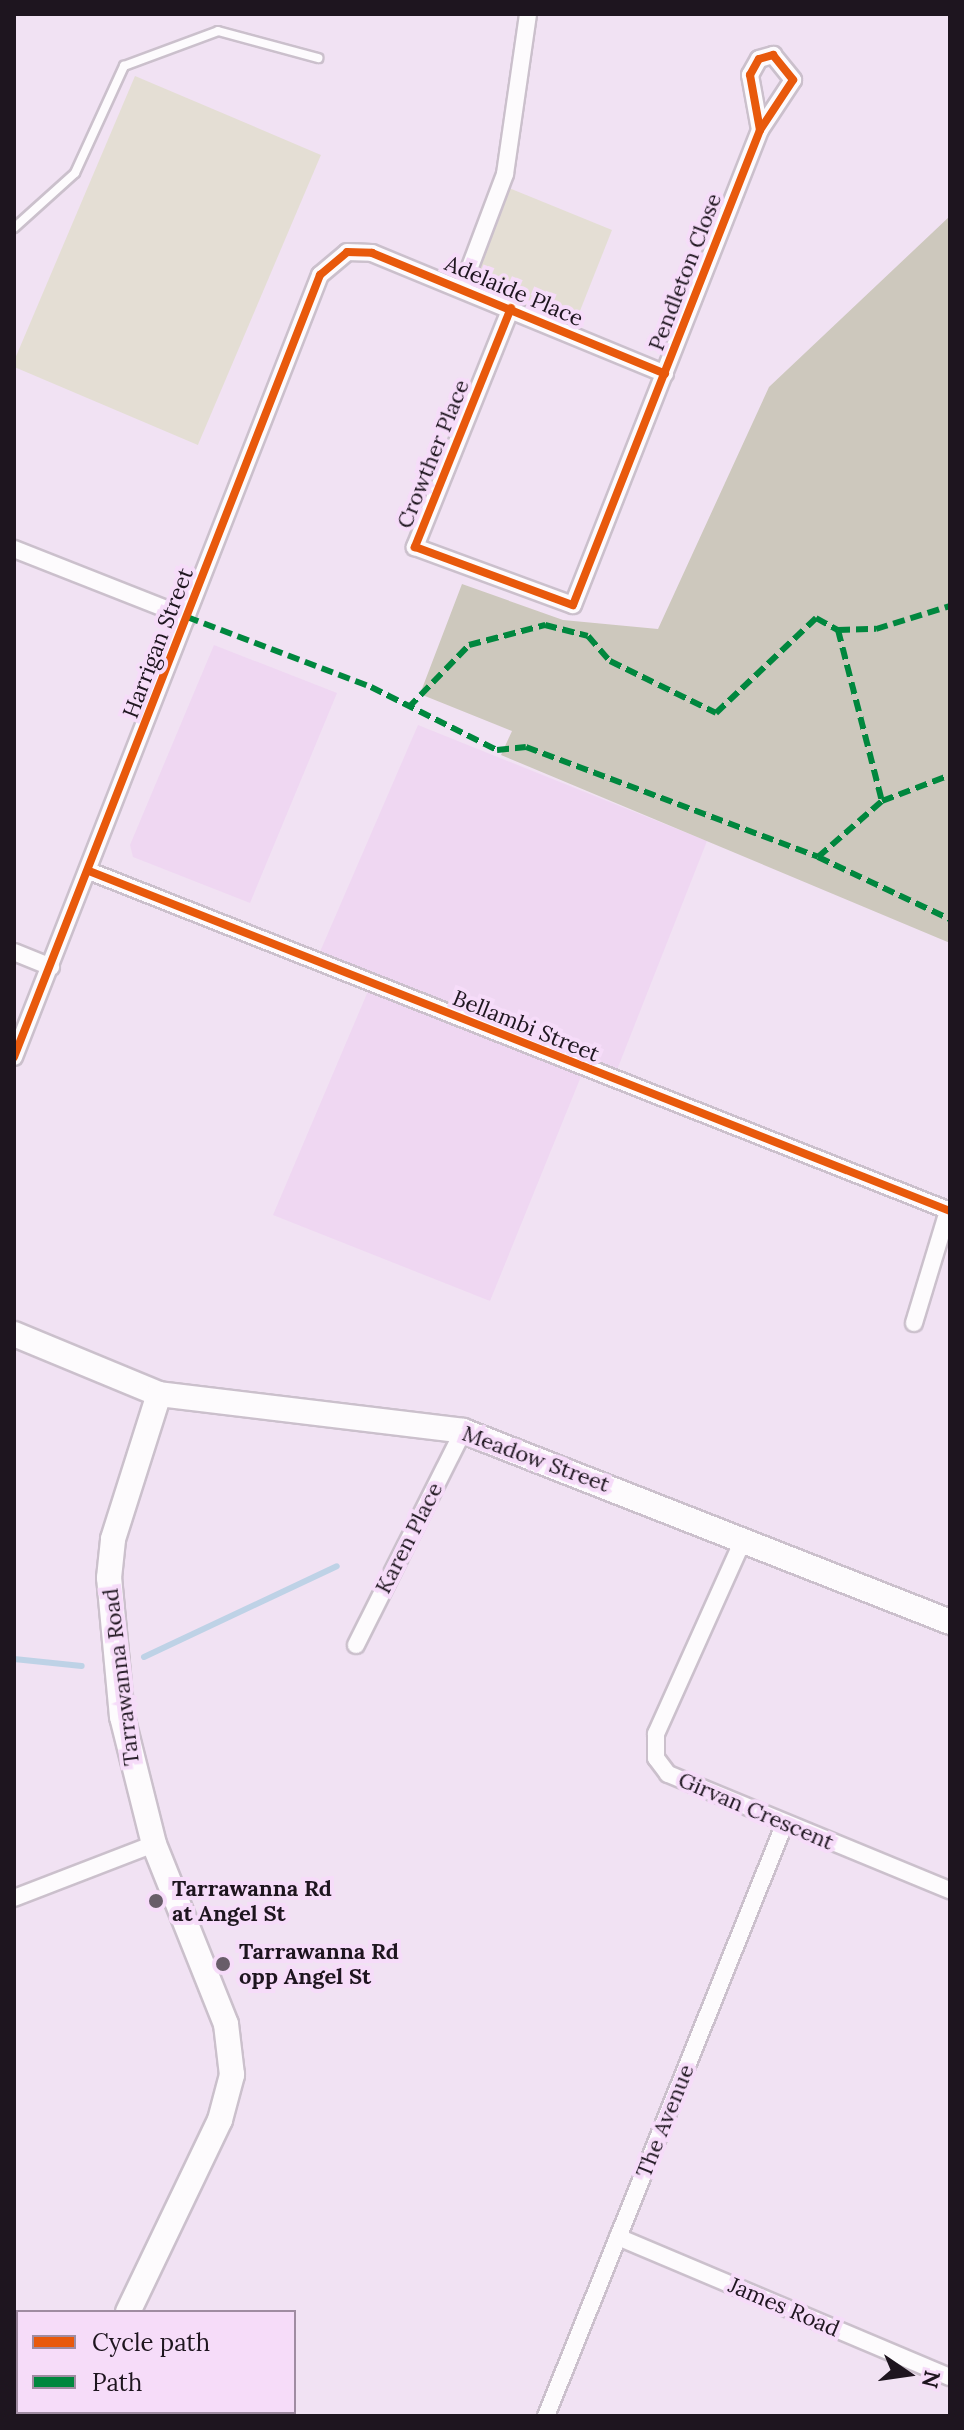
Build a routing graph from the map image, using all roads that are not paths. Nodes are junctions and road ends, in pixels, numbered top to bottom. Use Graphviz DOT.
graph roads {
  1 [pos="528,14"];
  2 [pos="318,58"];
  3 [pos="760,130"];
  4 [pos="14,228"];
  5 [pos="347,252"];
  6 [pos="462,288"];
  7 [pos="511,308"];
  8 [pos="665,374"];
  9 [pos="14,549"];
  10 [pos="573,605"];
  11 [pos="187,617"];
  12 [pos="89,871"];
  13 [pos="14,952"];
  14 [pos="51,967"];
  15 [pos="14,1057"];
  16 [pos="949,1211"];
  17 [pos="914,1323"];
  18 [pos="14,1334"];
  19 [pos="159,1394"];
  20 [pos="463,1431"];
  21 [pos="744,1538"];
  22 [pos="950,1622"];
  23 [pos="356,1645"];
  24 [pos="784,1825"];
  25 [pos="154,1844"];
  26 [pos="950,1890"];
  27 [pos="14,1898"];
  28 [pos="618,2237"];
  29 [pos="129,2310"];
  30 [pos="950,2377"];
  31 [pos="546,2416"];
  1 -- 6 [label="street"];
  2 -- 4 [label="lane"];
  3 -- 8 [label="street, Pendleton Close"];
  5 -- 6 [label="street, Adelaide Place"];
  5 -- 11 [label="street, Harrigan Street"];
  6 -- 7 [label="street, Adelaide Place"];
  7 -- 8 [label="street, Adelaide Place"];
  7 -- 10 [label="street, Crowther Place"];
  8 -- 10 [label="street, Pendleton Close"];
  9 -- 11 [label="street"];
  11 -- 12 [label="street, Harrigan Street"];
  12 -- 14 [label="street, Harrigan Street"];
  12 -- 16 [label="street, Bellambi Street"];
  13 -- 14 [label="street"];
  14 -- 15 [label="street, Harrigan Street"];
  16 -- 17 [label="street"];
  18 -- 19 [label="main road, Meadow Street"];
  19 -- 20 [label="main road, Meadow Street"];
  19 -- 25 [label="main road, Tarrawanna Road"];
  20 -- 21 [label="main road, Meadow Street"];
  20 -- 23 [label="street, Karen Place"];
  21 -- 22 [label="main road, Meadow Street"];
  21 -- 24 [label="street, Girvan Crescent"];
  24 -- 26 [label="street, Girvan Crescent"];
  24 -- 28 [label="street, The Avenue"];
  25 -- 27 [label="street"];
  25 -- 29 [label="main road, Tarrawanna Road"];
  28 -- 30 [label="street, James Road"];
  28 -- 31 [label="street, The Avenue"];
}
